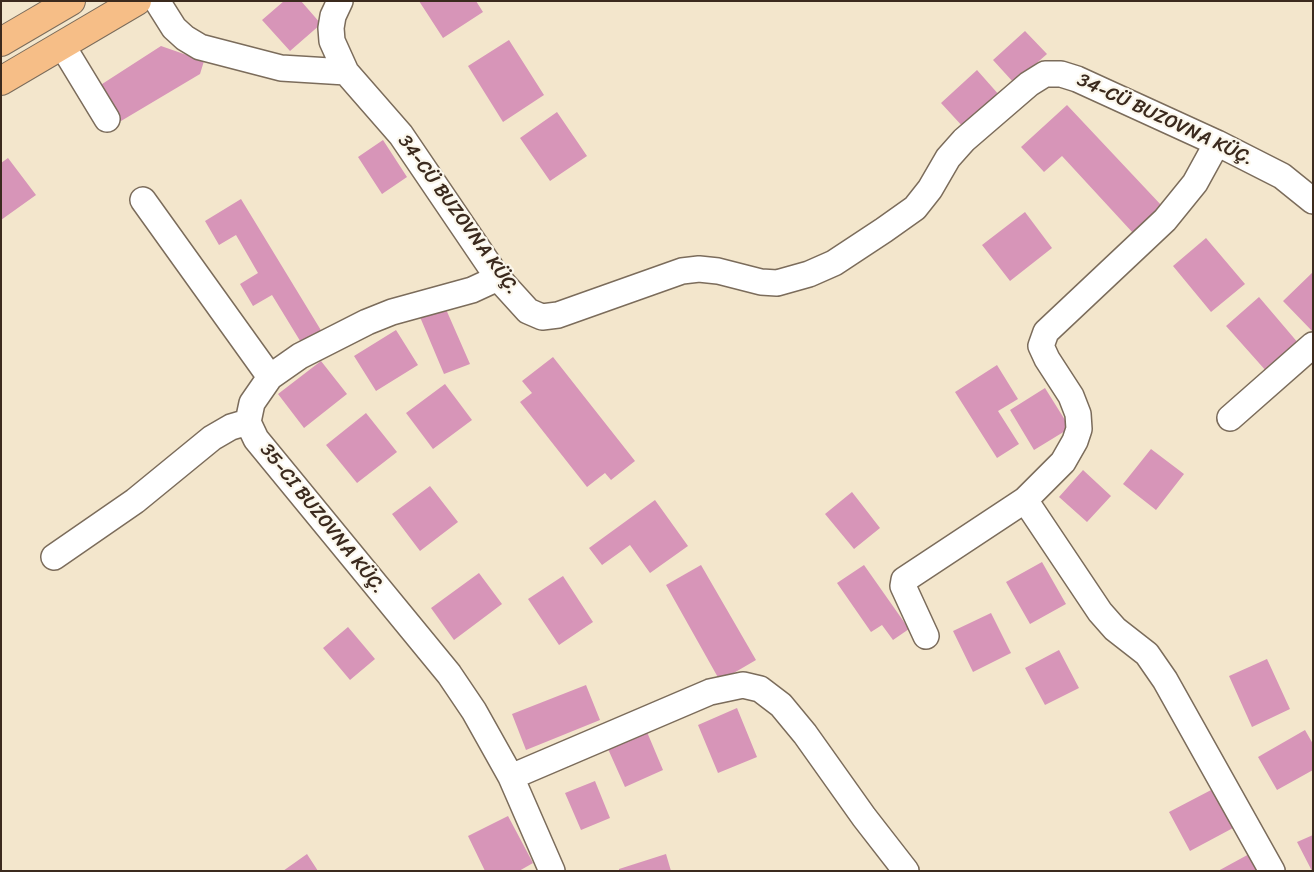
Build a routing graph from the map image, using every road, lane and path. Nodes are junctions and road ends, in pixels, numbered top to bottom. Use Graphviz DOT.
graph roads {
  1 [pos="71,1"];
  2 [pos="136,1"];
  3 [pos="158,1"];
  4 [pos="340,1"];
  5 [pos="1,42"];
  6 [pos="62,46"];
  7 [pos="346,72"];
  8 [pos="1,81"];
  9 [pos="107,119"];
  10 [pos="1217,143"];
  11 [pos="143,200"];
  12 [pos="1313,201"];
  13 [pos="498,278"];
  14 [pos="1313,345"];
  15 [pos="270,377"];
  16 [pos="1230,418"];
  17 [pos="248,422"];
  18 [pos="1025,500"];
  19 [pos="54,557"];
  20 [pos="926,636"];
  21 [pos="511,777"];
  22 [pos="552,871"];
  23 [pos="906,871"];
  24 [pos="1272,871"];
  1 -- 5 [label="main road"];
  2 -- 6 [label="main road"];
  3 -- 7 [label="street"];
  4 -- 7 [label="street, 34-CÜ BUZOVNA KÜÇ."];
  6 -- 8 [label="main road"];
  6 -- 9 [label="street"];
  7 -- 13 [label="street, 34-CÜ BUZOVNA KÜÇ."];
  10 -- 12 [label="street, 34-CÜ BUZOVNA KÜÇ."];
  10 -- 13 [label="street, 34-CÜ BUZOVNA KÜÇ."];
  10 -- 18 [label="street"];
  11 -- 15 [label="street"];
  13 -- 15 [label="street"];
  14 -- 16 [label="street"];
  15 -- 17 [label="street"];
  17 -- 19 [label="street"];
  17 -- 21 [label="street, 35-CI BUZOVNA KÜÇ."];
  18 -- 20 [label="street"];
  18 -- 24 [label="street"];
  21 -- 22 [label="street, 35-CI BUZOVNA KÜÇ."];
  21 -- 23 [label="street"];
}
